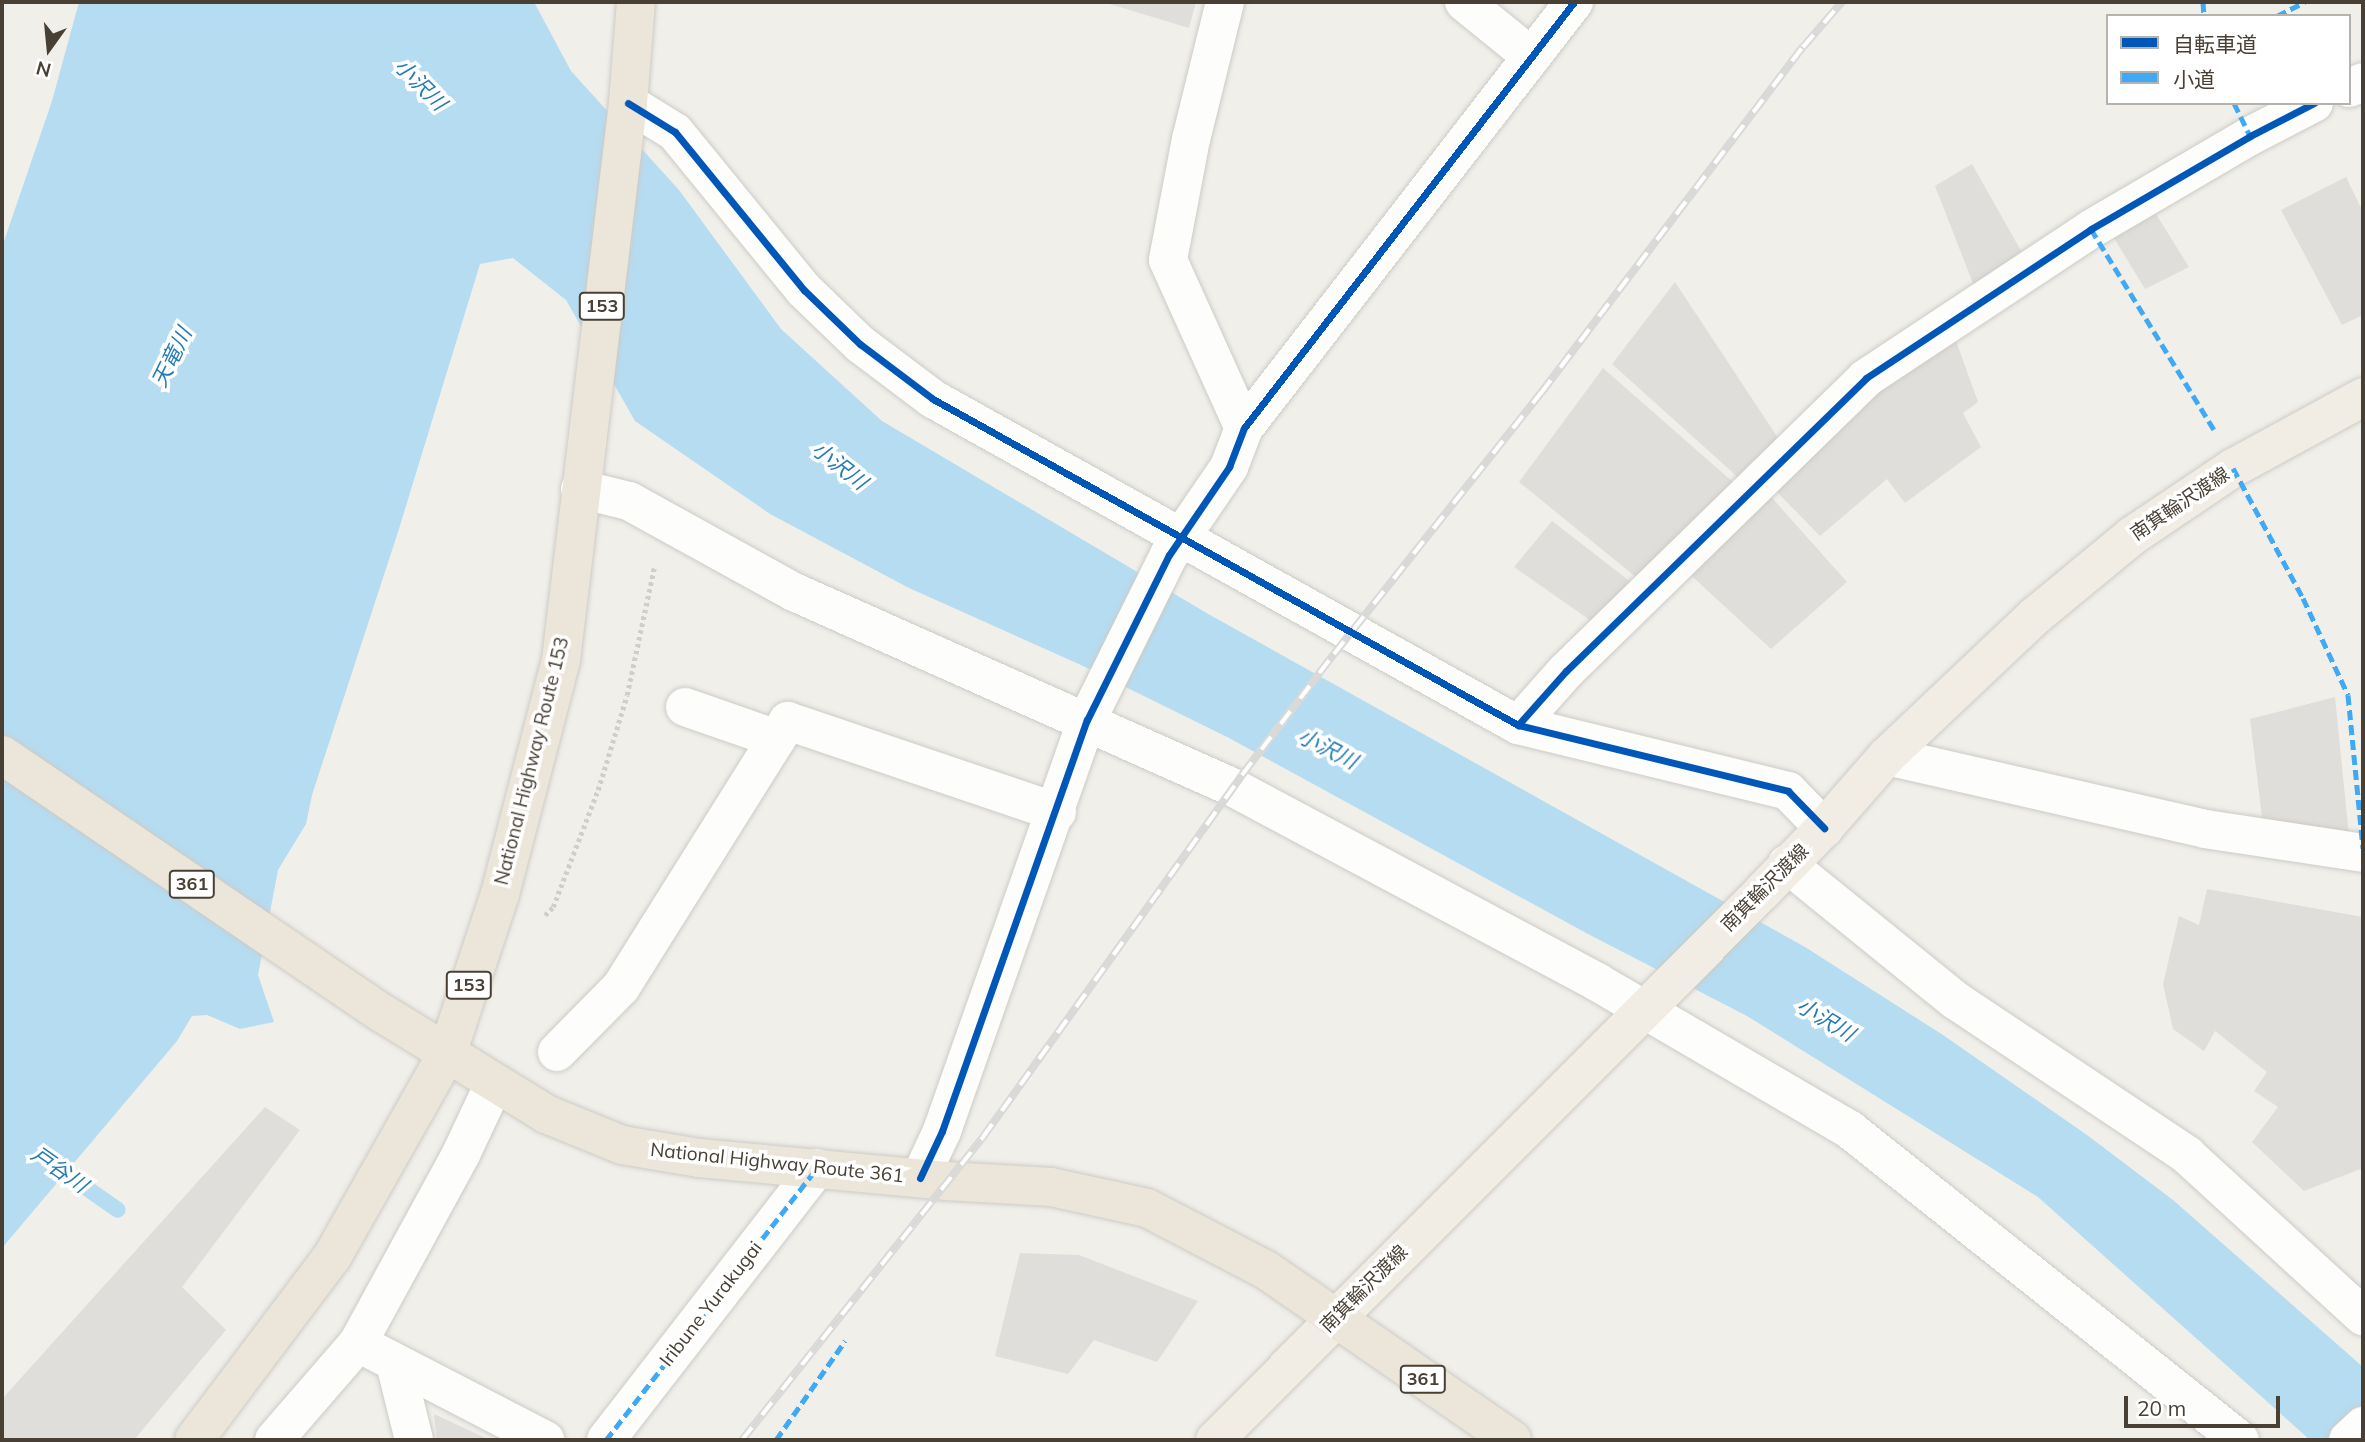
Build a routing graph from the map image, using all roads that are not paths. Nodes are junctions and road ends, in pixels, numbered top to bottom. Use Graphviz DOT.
graph roads {
  1 [pos="636,2"];
  2 [pos="1225,2"];
  3 [pos="1464,2"];
  4 [pos="1574,2"];
  5 [pos="1532,57"];
  6 [pos="628,103"];
  7 [pos="2310,105"];
  8 [pos="2363,397"];
  9 [pos="1244,428"];
  10 [pos="581,477"];
  11 [pos="1175,546"];
  12 [pos="685,707"];
  13 [pos="1090,714"];
  14 [pos="1518,725"];
  15 [pos="777,739"];
  16 [pos="2,755"];
  17 [pos="1887,756"];
  18 [pos="1057,811"];
  19 [pos="1824,828"];
  20 [pos="2363,853"];
  21 [pos="1787,864"];
  22 [pos="1651,1001"];
  23 [pos="557,1052"];
  24 [pos="447,1054"];
  25 [pos="494,1084"];
  26 [pos="817,1168"];
  27 [pos="920,1178"];
  28 [pos="2363,1316"];
  29 [pos="1335,1318"];
  30 [pos="358,1343"];
  31 [pos="394,1363"];
  32 [pos="2363,1426"];
  33 [pos="194,1440"];
  34 [pos="274,1440"];
  35 [pos="414,1440"];
  36 [pos="545,1440"];
  37 [pos="606,1440"];
  38 [pos="1215,1440"];
  39 [pos="1512,1440"];
  40 [pos="2240,1440"];
  41 [pos="2348,1440"];
  1 -- 6 [label="highway, National Highway Route 153 / 153"];
  2 -- 9 [label="street"];
  3 -- 5 [label="street"];
  4 -- 5 [label="street"];
  5 -- 9 [label="street"];
  6 -- 10 [label="highway, National Highway Route 153 / 153"];
  6 -- 11 [label="street"];
  7 -- 14 [label="street"];
  8 -- 17 [label="main road, 南箕輪沢渡線"];
  9 -- 11 [label="street"];
  10 -- 13 [label="street"];
  10 -- 24 [label="highway, National Highway Route 153 / 153"];
  11 -- 13 [label="street"];
  11 -- 14 [label="street"];
  12 -- 15 [label="street"];
  13 -- 18 [label="street"];
  13 -- 22 [label="street"];
  14 -- 19 [label="street"];
  15 -- 18 [label="street"];
  15 -- 23 [label="street"];
  16 -- 24 [label="highway, National Highway Route 361 / 361"];
  17 -- 19 [label="main road, 南箕輪沢渡線"];
  17 -- 20 [label="street"];
  18 -- 27 [label="street"];
  19 -- 21 [label="main road, 南箕輪沢渡線"];
  21 -- 22 [label="main road, 南箕輪沢渡線"];
  21 -- 28 [label="street"];
  22 -- 29 [label="main road, 南箕輪沢渡線"];
  22 -- 40 [label="street"];
  24 -- 25 [label="highway, National Highway Route 361 / 361"];
  24 -- 33 [label="highway, National Highway Route 153 / 153"];
  25 -- 26 [label="highway, National Highway Route 361 / 361"];
  25 -- 30 [label="street"];
  26 -- 27 [label="highway, National Highway Route 361 / 361"];
  26 -- 37 [label="street, Iribune Yurakugai"];
  27 -- 29 [label="highway, National Highway Route 361 / 361"];
  29 -- 38 [label="main road, 南箕輪沢渡線"];
  29 -- 39 [label="highway, National Highway Route 361 / 361"];
  30 -- 31 [label="street"];
  30 -- 34 [label="street"];
  31 -- 35 [label="street"];
  31 -- 36 [label="street"];
  32 -- 41 [label="street"];
}
